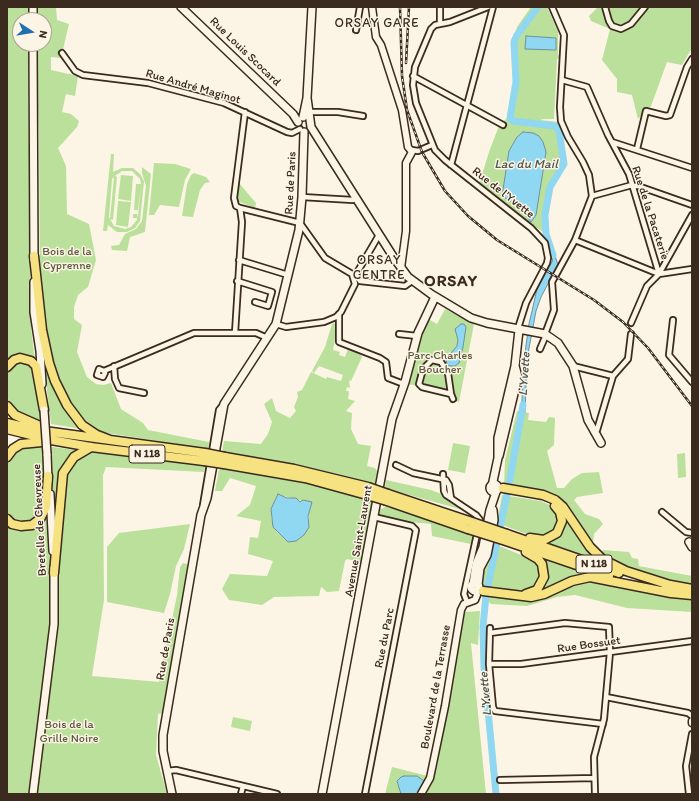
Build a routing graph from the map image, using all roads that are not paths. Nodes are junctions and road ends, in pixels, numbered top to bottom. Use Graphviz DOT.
graph roads {
  1 [pos="182,7"];
  2 [pos="312,7"];
  3 [pos="360,7"];
  4 [pos="372,7"];
  5 [pos="440,7"];
  6 [pos="488,7"];
  7 [pos="493,7"];
  8 [pos="552,7"];
  9 [pos="605,7"];
  10 [pos="645,7"];
  11 [pos="440,24"];
  12 [pos="356,30"];
  13 [pos="33,52"];
  14 [pos="62,52"];
  15 [pos="692,59"];
  16 [pos="413,76"];
  17 [pos="562,80"];
  18 [pos="467,104"];
  19 [pos="245,112"];
  20 [pos="363,116"];
  21 [pos="305,123"];
  22 [pos="503,125"];
  23 [pos="612,142"];
  24 [pos="432,146"];
  25 [pos="637,149"];
  26 [pos="410,151"];
  27 [pos="451,165"];
  28 [pos="692,168"];
  29 [pos="632,186"];
  30 [pos="592,196"];
  31 [pos="302,197"];
  32 [pos="356,198"];
  33 [pos="692,205"];
  34 [pos="240,208"];
  35 [pos="692,215"];
  36 [pos="300,224"];
  37 [pos="307,232"];
  38 [pos="379,235"];
  39 [pos="298,236"];
  40 [pos="575,240"];
  41 [pos="34,256"];
  42 [pos="239,260"];
  43 [pos="401,268"];
  44 [pos="692,269"];
  45 [pos="659,274"];
  46 [pos="288,275"];
  47 [pos="354,278"];
  48 [pos="237,281"];
  49 [pos="360,281"];
  50 [pos="412,281"];
  51 [pos="348,294"];
  52 [pos="435,297"];
  53 [pos="255,302"];
  54 [pos="339,314"];
  55 [pos="674,320"];
  56 [pos="631,323"];
  57 [pos="276,324"];
  58 [pos="519,330"];
  59 [pos="235,333"];
  60 [pos="399,334"];
  61 [pos="546,334"];
  62 [pos="631,334"];
  63 [pos="417,336"];
  64 [pos="265,337"];
  65 [pos="540,349"];
  66 [pos="114,366"];
  67 [pos="573,366"];
  68 [pos="7,367"];
  69 [pos="104,370"];
  70 [pos="613,376"];
  71 [pos="405,382"];
  72 [pos="692,382"];
  73 [pos="144,393"];
  74 [pos="452,397"];
  75 [pos="7,406"];
  76 [pos="44,410"];
  77 [pos="7,423"];
  78 [pos="7,429"];
  79 [pos="53,432"];
  80 [pos="594,432"];
  81 [pos="51,440"];
  82 [pos="110,440"];
  83 [pos="601,443"];
  84 [pos="91,447"];
  85 [pos="7,457"];
  86 [pos="204,457"];
  87 [pos="396,465"];
  88 [pos="443,474"];
  89 [pos="48,476"];
  90 [pos="443,480"];
  91 [pos="500,490"];
  92 [pos="662,512"];
  93 [pos="374,517"];
  94 [pos="7,519"];
  95 [pos="686,532"];
  96 [pos="692,533"];
  97 [pos="507,538"];
  98 [pos="519,538"];
  99 [pos="691,545"];
  100 [pos="54,573"];
  101 [pos="631,584"];
  102 [pos="670,585"];
  103 [pos="481,588"];
  104 [pos="692,589"];
  105 [pos="692,595"];
  106 [pos="467,602"];
  107 [pos="692,641"];
  108 [pos="610,652"];
  109 [pos="489,664"];
  110 [pos="606,697"];
  111 [pos="692,716"];
  112 [pos="603,724"];
  113 [pos="692,734"];
  114 [pos="166,771"];
  115 [pos="594,778"];
  116 [pos="500,780"];
  117 [pos="243,786"];
  118 [pos="33,794"];
  119 [pos="172,794"];
  120 [pos="241,794"];
  121 [pos="277,794"];
  122 [pos="322,794"];
  123 [pos="365,794"];
  124 [pos="421,794"];
  125 [pos="595,794"];
  126 [pos="689,794"];
  1 -- 21 [label="main road, Rue Louis Scocard"];
  2 -- 21 [label="main road, Rue de Paris"];
  3 -- 12 [label="street"];
  4 -- 26 [label="street"];
  5 -- 11 [label="street"];
  6 -- 11 [label="street"];
  7 -- 18 [label="street"];
  8 -- 17 [label="street"];
  9 -- 10 [label="street"];
  11 -- 16 [label="street"];
  13 -- 41 [label="main road, Bretelle de Chevreuse"];
  14 -- 19 [label="street, Rue André Maginot"];
  15 -- 25 [label="street"];
  16 -- 18 [label="street"];
  16 -- 24 [label="street, Rue de l'Yvette"];
  17 -- 23 [label="street, Rue de la Pacaterie"];
  17 -- 30 [label="street"];
  18 -- 22 [label="street"];
  18 -- 27 [label="street"];
  19 -- 21 [label="street, Rue André Maginot"];
  19 -- 34 [label="street"];
  20 -- 21 [label="street, Rue André Maginot"];
  21 -- 31 [label="main road, Rue de Paris"];
  21 -- 32 [label="main road, Rue Louis Scocard"];
  23 -- 25 [label="street"];
  23 -- 29 [label="street, Rue de la Pacaterie"];
  24 -- 26 [label="street"];
  24 -- 27 [label="street, Rue de l'Yvette"];
  25 -- 28 [label="street"];
  26 -- 43 [label="street"];
  27 -- 58 [label="street, Rue de l'Yvette"];
  29 -- 30 [label="street"];
  29 -- 33 [label="street"];
  29 -- 45 [label="street, Rue de la Pacaterie"];
  30 -- 40 [label="street"];
  31 -- 32 [label="street"];
  31 -- 36 [label="main road, Rue de Paris"];
  32 -- 38 [label="main road, Rue Louis Scocard"];
  34 -- 36 [label="street"];
  34 -- 42 [label="street"];
  35 -- 45 [label="street"];
  36 -- 37 [label="street, Rue de Paris"];
  36 -- 39 [label="main road, Rue de Paris"];
  37 -- 39 [label="street"];
  37 -- 47 [label="street, Rue de Paris"];
  38 -- 43 [label="main road, Rue Louis Scocard"];
  38 -- 47 [label="street"];
  39 -- 46 [label="main road, Rue de Paris"];
  40 -- 45 [label="street"];
  40 -- 61 [label="street"];
  41 -- 76 [label="main road, Bretelle de Chevreuse"];
  41 -- 82 [label="highway"];
  42 -- 46 [label="street"];
  42 -- 48 [label="street"];
  43 -- 50 [label="main road, Rue Louis Scocard"];
  44 -- 45 [label="street"];
  45 -- 56 [label="street, Rue de la Pacaterie"];
  46 -- 57 [label="main road, Rue de Paris"];
  47 -- 49 [label="street"];
  47 -- 49 [label="street"];
  47 -- 51 [label="street"];
  47 -- 54 [label="street"];
  48 -- 53 [label="street"];
  48 -- 59 [label="street"];
  49 -- 50 [label="street"];
  50 -- 52 [label="main road, Rue Louis Scocard"];
  52 -- 58 [label="main road, Rue Louis Scocard"];
  52 -- 63 [label="main road, Avenue Saint-Laurent"];
  54 -- 57 [label="street"];
  54 -- 71 [label="street"];
  55 -- 72 [label="street"];
  57 -- 114 [label="main road, Rue de Paris"];
  58 -- 61 [label="main road, Rue Louis Scocard"];
  58 -- 91 [label="main road"];
  59 -- 64 [label="street"];
  59 -- 66 [label="street"];
  60 -- 63 [label="street"];
  61 -- 65 [label="street"];
  61 -- 67 [label="main road"];
  62 -- 70 [label="street"];
  63 -- 71 [label="main road, Avenue Saint-Laurent"];
  66 -- 69 [label="street"];
  66 -- 73 [label="street"];
  67 -- 70 [label="street"];
  67 -- 80 [label="main road"];
  68 -- 76 [label="highway"];
  70 -- 80 [label="street"];
  71 -- 93 [label="main road, Avenue Saint-Laurent"];
  74 -- 74 [label="street"];
  75 -- 79 [label="highway"];
  76 -- 89 [label="main road, Bretelle de Chevreuse, bridge"];
  77 -- 79 [label="highway, N 118"];
  78 -- 81 [label="highway, N 118"];
  79 -- 82 [label="highway, N 118"];
  80 -- 83 [label="main road"];
  81 -- 84 [label="highway, N 118"];
  81 -- 85 [label="highway"];
  82 -- 86 [label="highway, N 118"];
  84 -- 86 [label="highway, N 118"];
  84 -- 100 [label="highway"];
  86 -- 97 [label="highway, N 118, bridge"];
  87 -- 90 [label="street"];
  88 -- 90 [label="street"];
  89 -- 94 [label="highway"];
  89 -- 100 [label="main road, Bretelle de Chevreuse"];
  90 -- 106 [label="street"];
  91 -- 98 [label="highway"];
  91 -- 102 [label="highway"];
  91 -- 103 [label="main road"];
  92 -- 95 [label="street"];
  93 -- 122 [label="main road, Avenue Saint-Laurent"];
  93 -- 123 [label="street, Rue du Parc"];
  95 -- 96 [label="street"];
  95 -- 99 [label="street"];
  97 -- 98 [label="highway, N 118"];
  97 -- 101 [label="highway, N 118"];
  97 -- 103 [label="highway"];
  98 -- 102 [label="highway, N 118"];
  100 -- 118 [label="main road, Bretelle de Chevreuse"];
  101 -- 103 [label="highway"];
  101 -- 105 [label="highway, N 118"];
  102 -- 104 [label="highway, N 118"];
  103 -- 106 [label="street, Boulevard de la Terrasse"];
  106 -- 124 [label="street, Boulevard de la Terrasse"];
  107 -- 108 [label="street, Rue Bossuet"];
  108 -- 109 [label="street, Rue Bossuet"];
  108 -- 109 [label="street"];
  108 -- 110 [label="street"];
  109 -- 112 [label="street"];
  110 -- 111 [label="street"];
  110 -- 112 [label="street"];
  112 -- 115 [label="street"];
  113 -- 126 [label="street"];
  114 -- 117 [label="street"];
  114 -- 119 [label="main road, Rue de Paris"];
  115 -- 116 [label="street"];
  115 -- 125 [label="street"];
  117 -- 120 [label="street"];
  117 -- 121 [label="street"];
}
